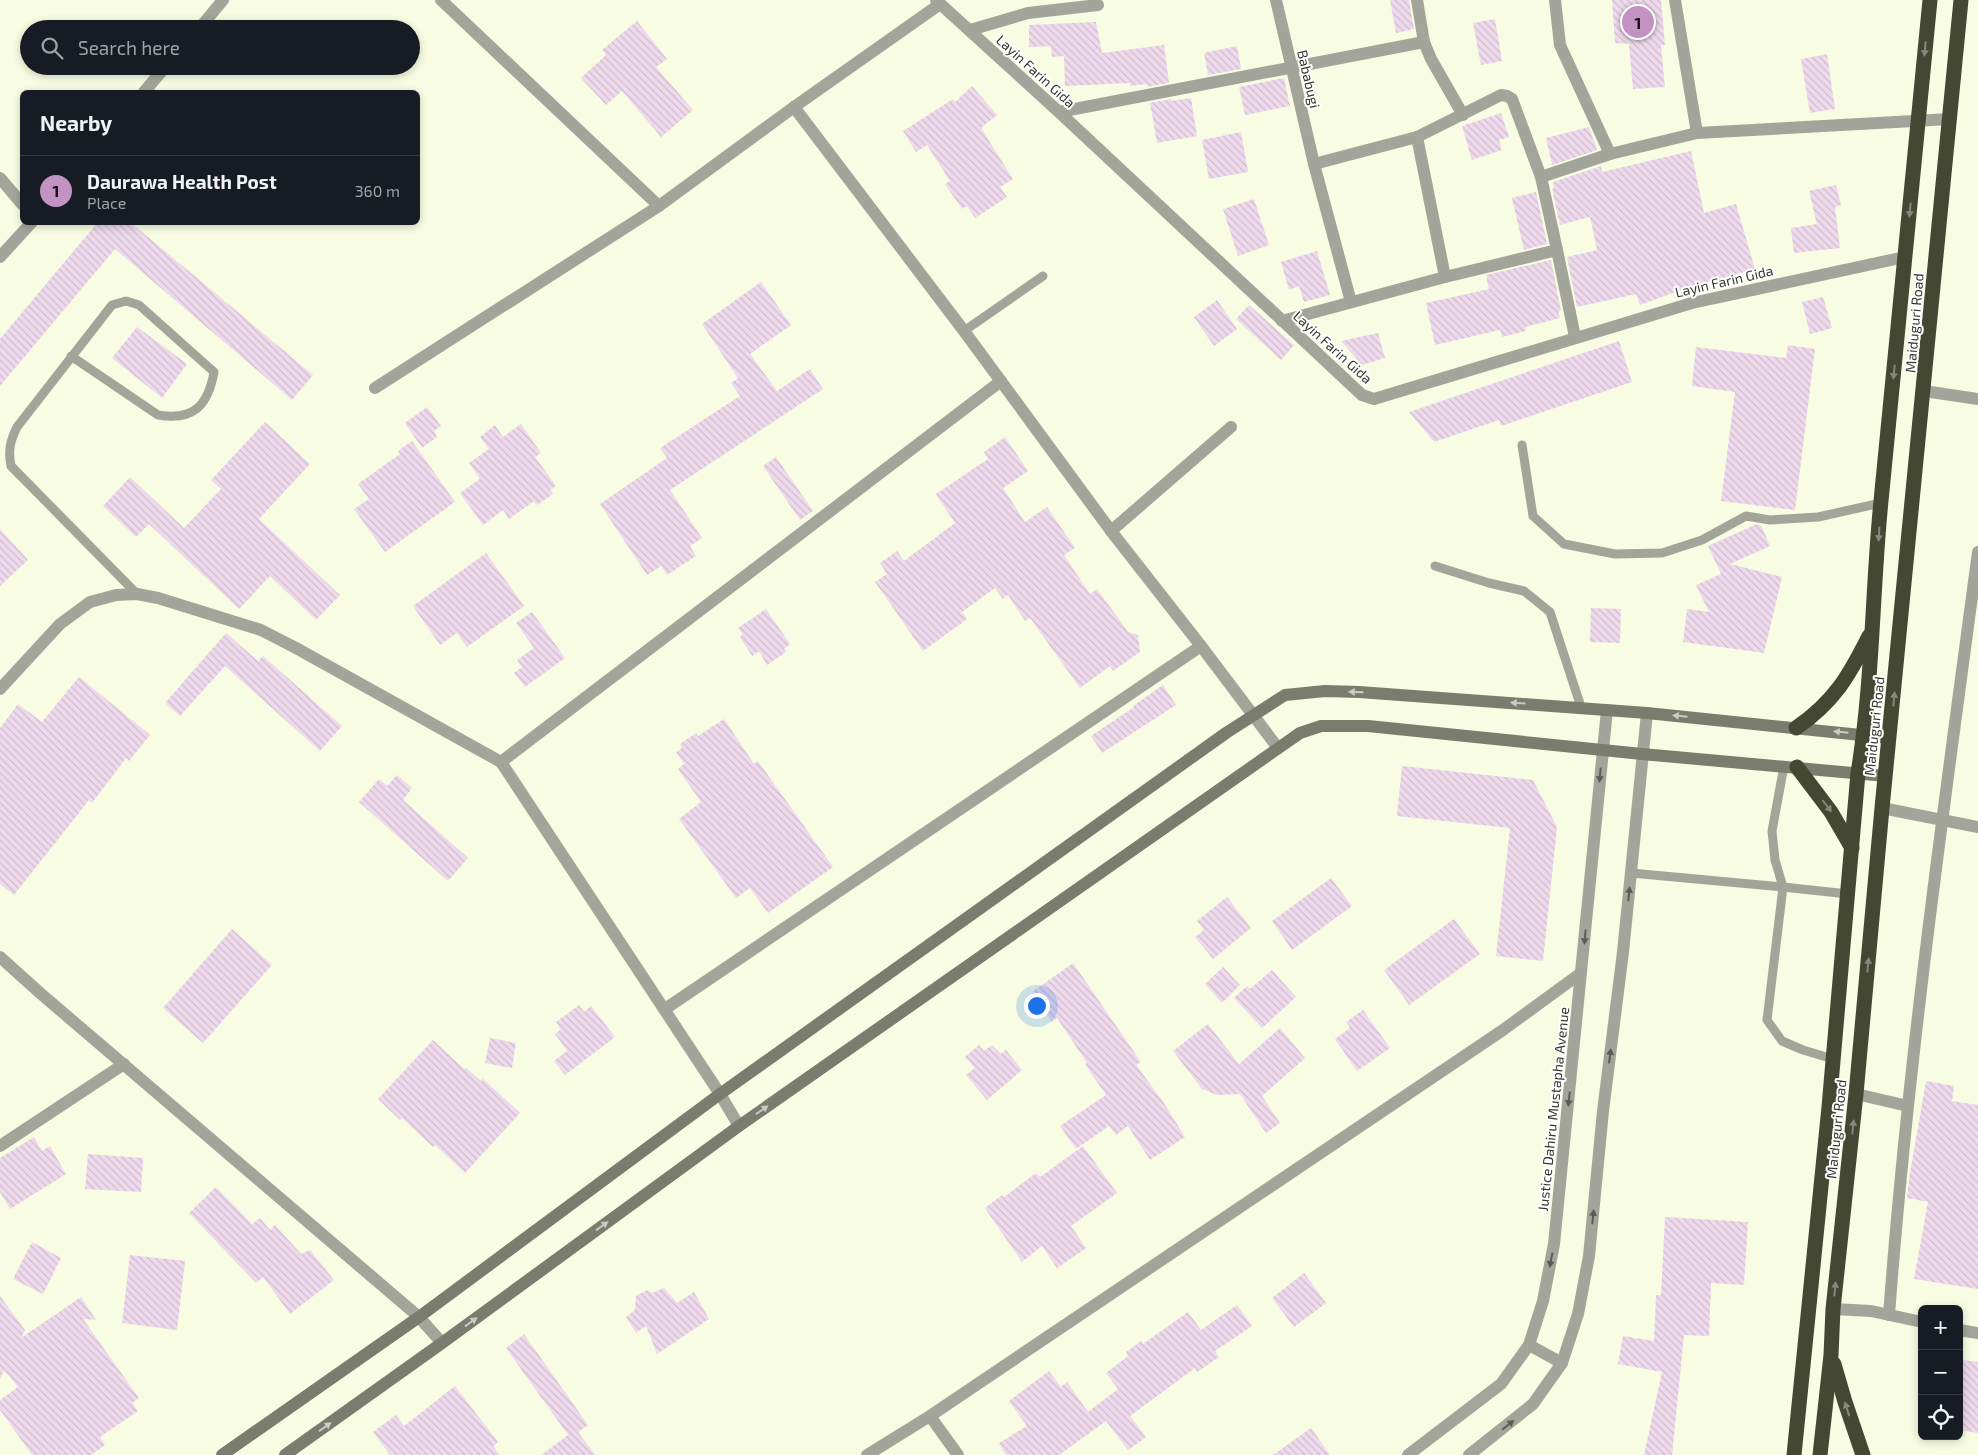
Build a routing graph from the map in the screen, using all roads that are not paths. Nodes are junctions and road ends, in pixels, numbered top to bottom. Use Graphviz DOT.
graph roads {
  1 [pos="223,0"];
  2 [pos="441,0"];
  3 [pos="1276,0"];
  4 [pos="1417,0"];
  5 [pos="1555,0"];
  6 [pos="1674,0"];
  7 [pos="1930,0"];
  8 [pos="1961,0"];
  9 [pos="938,2"];
  10 [pos="1098,4"];
  11 [pos="206,20"];
  12 [pos="970,30"];
  13 [pos="1424,42"];
  14 [pos="1291,69"];
  15 [pos="158,75"];
  16 [pos="146,90"];
  17 [pos="794,107"];
  18 [pos="1059,112"];
  19 [pos="1463,115"];
  20 [pos="1950,119"];
  21 [pos="1918,121"];
  22 [pos="1697,133"];
  23 [pos="1417,137"];
  24 [pos="1610,154"];
  25 [pos="1314,164"];
  26 [pos="1541,177"];
  27 [pos="0,178"];
  28 [pos="20,202"];
  29 [pos="659,206"];
  30 [pos="29,225"];
  31 [pos="1557,250"];
  32 [pos="0,257"];
  33 [pos="1905,257"];
  34 [pos="1043,276"];
  35 [pos="1445,277"];
  36 [pos="1351,302"];
  37 [pos="1282,321"];
  38 [pos="964,331"];
  39 [pos="1575,337"];
  40 [pos="71,356"];
  41 [pos="1001,381"];
  42 [pos="375,388"];
  43 [pos="1924,390"];
  44 [pos="1978,399"];
  45 [pos="1231,428"];
  46 [pos="1522,446"];
  47 [pos="1881,504"];
  48 [pos="1111,531"];
  49 [pos="1978,552"];
  50 [pos="1435,566"];
  51 [pos="137,594"];
  52 [pos="1873,628"];
  53 [pos="1201,646"];
  54 [pos="0,689"];
  55 [pos="1581,707"];
  56 [pos="1607,710"];
  57 [pos="1647,713"];
  58 [pos="1253,715"];
  59 [pos="1796,728"];
  60 [pos="1864,735"];
  61 [pos="1890,738"];
  62 [pos="1278,748"];
  63 [pos="1602,750"];
  64 [pos="1642,754"];
  65 [pos="501,762"];
  66 [pos="1791,767"];
  67 [pos="1858,772"];
  68 [pos="1886,776"];
  69 [pos="1882,808"];
  70 [pos="1942,821"];
  71 [pos="1978,827"];
  72 [pos="1852,848"];
  73 [pos="1631,873"];
  74 [pos="1783,886"];
  75 [pos="1848,894"];
  76 [pos="0,957"];
  77 [pos="1582,973"];
  78 [pos="664,1009"];
  79 [pos="1834,1059"];
  80 [pos="124,1064"];
  81 [pos="720,1094"];
  82 [pos="1856,1094"];
  83 [pos="1908,1106"];
  84 [pos="739,1126"];
  85 [pos="0,1146"];
  86 [pos="1833,1309"];
  87 [pos="1889,1315"];
  88 [pos="419,1317"];
  89 [pos="1918,1321"];
  90 [pos="1963,1331"];
  91 [pos="1978,1333"];
  92 [pos="442,1343"];
  93 [pos="1529,1345"];
  94 [pos="1831,1355"];
  95 [pos="1562,1364"];
  96 [pos="930,1416"];
  97 [pos="229,1453"];
  98 [pos="285,1455"];
  99 [pos="867,1455"];
  100 [pos="958,1455"];
  101 [pos="1408,1455"];
  102 [pos="1469,1455"];
  103 [pos="1794,1455"];
  104 [pos="1820,1455"];
  105 [pos="1863,1455"];
  1 -- 11 [label="street"];
  2 -- 29 [label="street"];
  3 -- 14 [label="street, Bababugi"];
  4 -- 13 [label="street"];
  5 -- 24 [label="street"];
  6 -- 22 [label="street"];
  7 -- 21 [label="highway, Maiduguri Road, one-way"];
  8 -- 20 [label="highway, Maiduguri Road"];
  9 -- 12 [label="street, Layin Farin Gida"];
  9 -- 17 [label="street"];
  10 -- 12 [label="street"];
  12 -- 18 [label="street, Layin Farin Gida"];
  13 -- 14 [label="street"];
  13 -- 19 [label="street"];
  14 -- 18 [label="street"];
  14 -- 25 [label="street, Bababugi"];
  15 -- 16 [label="street"];
  17 -- 29 [label="street"];
  17 -- 38 [label="street"];
  18 -- 37 [label="street, Layin Farin Gida"];
  19 -- 23 [label="street"];
  19 -- 26 [label="street"];
  20 -- 21 [label="street"];
  20 -- 43 [label="highway, Maiduguri Road"];
  21 -- 22 [label="street"];
  21 -- 33 [label="highway, Maiduguri Road, one-way"];
  22 -- 24 [label="street"];
  23 -- 25 [label="street"];
  23 -- 35 [label="street"];
  24 -- 26 [label="street"];
  25 -- 36 [label="street, Bababugi"];
  26 -- 31 [label="street"];
  27 -- 28 [label="street"];
  29 -- 42 [label="street"];
  30 -- 32 [label="street"];
  31 -- 35 [label="street"];
  31 -- 39 [label="street"];
  33 -- 39 [label="street, Layin Farin Gida"];
  33 -- 47 [label="highway, Maiduguri Road, one-way"];
  34 -- 38 [label="lane"];
  35 -- 36 [label="street"];
  36 -- 37 [label="street"];
  37 -- 39 [label="street, Layin Farin Gida"];
  38 -- 41 [label="street"];
  40 -- 40 [label="lane"];
  40 -- 51 [label="lane"];
  41 -- 48 [label="street"];
  41 -- 65 [label="street"];
  43 -- 44 [label="street"];
  61 -- 43 [label="highway, Maiduguri Road, one-way"];
  45 -- 48 [label="street"];
  46 -- 47 [label="lane"];
  47 -- 52 [label="highway, Maiduguri Road, one-way"];
  48 -- 53 [label="street"];
  49 -- 70 [label="street"];
  50 -- 55 [label="lane"];
  51 -- 54 [label="street"];
  51 -- 65 [label="street"];
  52 -- 59 [label="highway"];
  52 -- 60 [label="highway, Maiduguri Road"];
  53 -- 58 [label="street"];
  53 -- 78 [label="street"];
  55 -- 56 [label="street"];
  55 -- 58 [label="street, one-way"];
  56 -- 57 [label="street"];
  56 -- 63 [label="street, Justice Dahiru Mustapha Avenue"];
  59 -- 57 [label="street, one-way"];
  57 -- 64 [label="street"];
  58 -- 62 [label="street"];
  58 -- 81 [label="street"];
  60 -- 59 [label="street, one-way"];
  60 -- 61 [label="street"];
  60 -- 67 [label="highway, Maiduguri Road"];
  61 -- 68 [label="highway, Maiduguri Road"];
  62 -- 63 [label="street"];
  84 -- 62 [label="street, one-way"];
  63 -- 64 [label="street"];
  63 -- 77 [label="street, Justice Dahiru Mustapha Avenue, one-way"];
  64 -- 66 [label="street"];
  64 -- 73 [label="street"];
  65 -- 78 [label="street"];
  66 -- 67 [label="street"];
  66 -- 72 [label="highway, one-way"];
  66 -- 74 [label="lane"];
  67 -- 68 [label="street"];
  67 -- 72 [label="highway, Maiduguri Road"];
  68 -- 69 [label="highway, Maiduguri Road"];
  69 -- 70 [label="street"];
  82 -- 69 [label="highway, Maiduguri Road, one-way"];
  70 -- 71 [label="street"];
  70 -- 83 [label="street"];
  72 -- 75 [label="highway, Maiduguri Road"];
  73 -- 74 [label="lane"];
  95 -- 73 [label="street, one-way"];
  74 -- 75 [label="lane"];
  74 -- 79 [label="lane"];
  75 -- 79 [label="highway, Maiduguri Road"];
  76 -- 80 [label="street"];
  77 -- 93 [label="street, Justice Dahiru Mustapha Avenue, one-way"];
  77 -- 96 [label="street"];
  78 -- 81 [label="street"];
  79 -- 103 [label="highway, Maiduguri Road"];
  80 -- 85 [label="street"];
  80 -- 88 [label="street"];
  81 -- 84 [label="street"];
  81 -- 88 [label="street"];
  82 -- 83 [label="street"];
  86 -- 82 [label="highway, Maiduguri Road, one-way"];
  83 -- 87 [label="street"];
  92 -- 84 [label="street, one-way"];
  86 -- 87 [label="street"];
  86 -- 94 [label="highway, Maiduguri Road"];
  87 -- 89 [label="street"];
  88 -- 92 [label="street"];
  88 -- 97 [label="street"];
  90 -- 91 [label="street"];
  98 -- 92 [label="street, one-way"];
  93 -- 95 [label="street"];
  93 -- 101 [label="street, Justice Dahiru Mustapha Avenue"];
  94 -- 104 [label="highway, Maiduguri Road"];
  105 -- 94 [label="highway, one-way"];
  102 -- 95 [label="street, one-way"];
  96 -- 99 [label="street"];
  96 -- 100 [label="street"];
}
